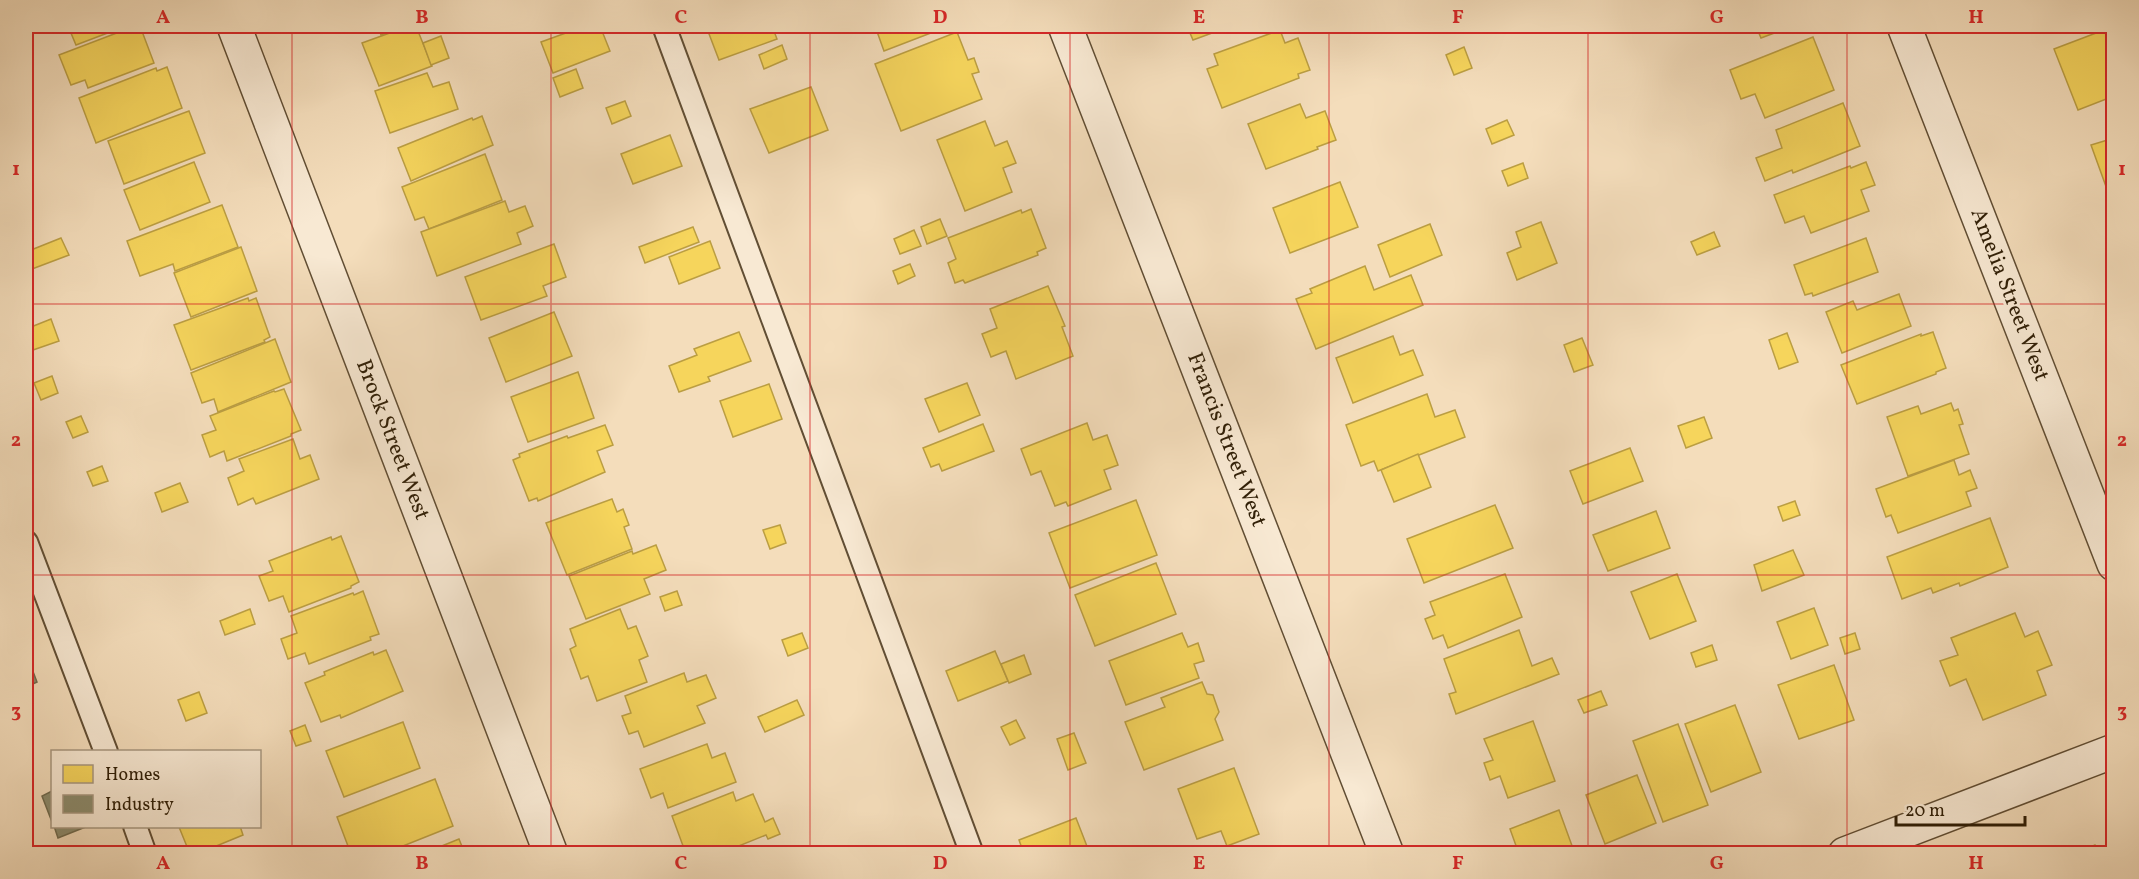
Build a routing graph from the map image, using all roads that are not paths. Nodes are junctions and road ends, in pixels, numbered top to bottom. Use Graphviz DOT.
graph roads {
  1 [pos="234,26"];
  2 [pos="664,26"];
  3 [pos="1065,26"];
  4 [pos="1904,26"];
  5 [pos="26,542"];
  6 [pos="2114,564"];
  7 [pos="105,750"];
  8 [pos="2114,751"];
  9 [pos="136,828"];
  10 [pos="145,854"];
  11 [pos="550,854"];
  12 [pos="972,854"];
  13 [pos="1387,854"];
  14 [pos="1845,854"];
  1 -- 11 [label="street, Brock Street West"];
  2 -- 12 [label="lane"];
  3 -- 13 [label="street, Francis Street West"];
  4 -- 6 [label="street, Amelia Street West"];
  5 -- 7 [label="lane"];
  8 -- 14 [label="street"];
  9 -- 10 [label="lane"];
}
